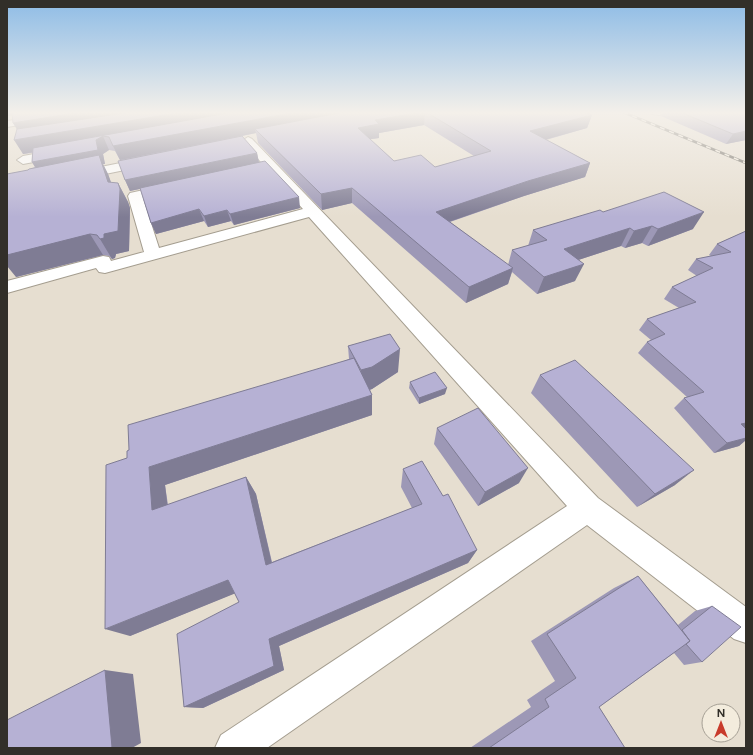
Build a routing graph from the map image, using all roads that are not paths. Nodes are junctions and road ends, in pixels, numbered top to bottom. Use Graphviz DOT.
graph roads {
  1 [pos="252,147"];
  2 [pos="77,150"];
  3 [pos="158,159"];
  4 [pos="23,160"];
  5 [pos="112,162"];
  6 [pos="68,177"];
  7 [pos="188,184"];
  8 [pos="134,196"];
  9 [pos="314,211"];
  10 [pos="153,255"];
  11 [pos="7,287"];
  12 [pos="588,508"];
  13 [pos="746,628"];
  14 [pos="234,748"];
  1 -- 9 [label="street"];
  2 -- 4 [label="street"];
  3 -- 5 [label="street"];
  5 -- 6 [label="street"];
  5 -- 8 [label="street"];
  7 -- 8 [label="street"];
  8 -- 10 [label="street"];
  9 -- 10 [label="street"];
  9 -- 12 [label="street"];
  10 -- 11 [label="street"];
  12 -- 13 [label="street"];
  12 -- 14 [label="street"];
}
